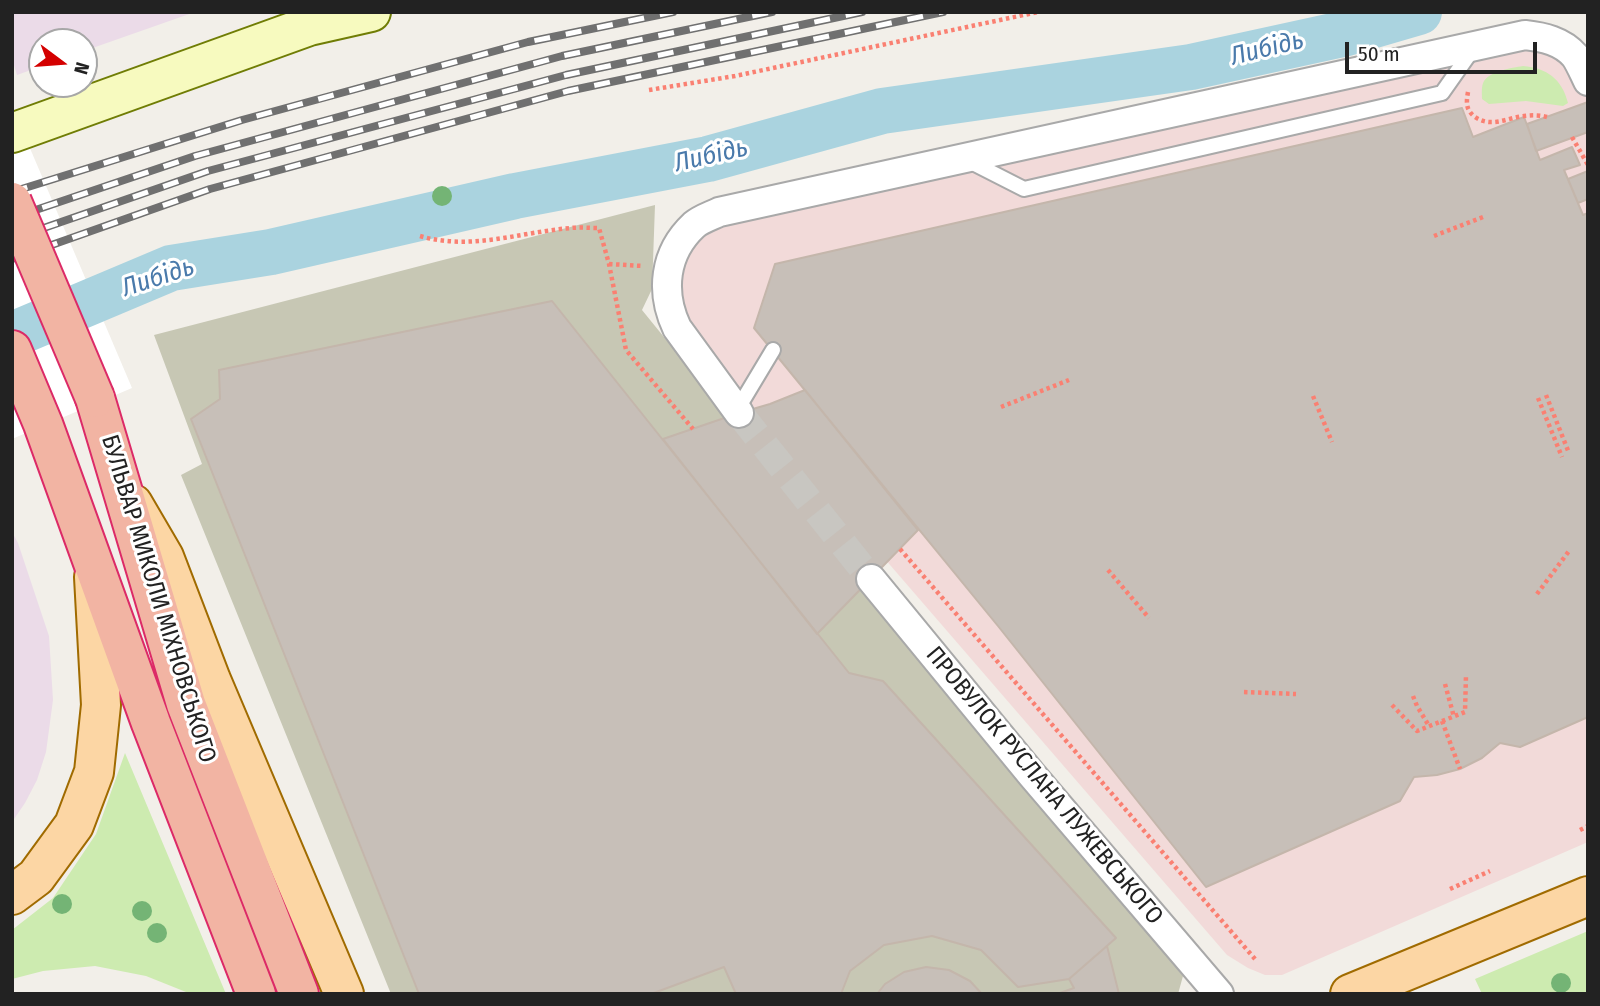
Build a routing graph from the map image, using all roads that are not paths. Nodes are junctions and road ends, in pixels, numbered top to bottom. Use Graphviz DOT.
graph roads {
  1 [pos="371,12"];
  2 [pos="309,19"];
  3 [pos="1476,45"];
  4 [pos="1588,81"];
  5 [pos="12,133"];
  6 [pos="964,158"];
  7 [pos="12,202"];
  8 [pos="12,350"];
  9 [pos="773,350"];
  10 [pos="738,411"];
  11 [pos="122,485"];
  12 [pos="93,561"];
  13 [pos="871,579"];
  14 [pos="12,895"];
  15 [pos="1588,895"];
  16 [pos="1588,910"];
  17 [pos="1549,912"];
  18 [pos="256,994"];
  19 [pos="299,994"];
  20 [pos="344,994"];
  21 [pos="1219,994"];
  22 [pos="1350,994"];
  1 -- 2 [label="main road"];
  2 -- 5 [label="main road"];
  3 -- 4 [label="street"];
  3 -- 6 [label="street"];
  3 -- 6 [label="lane"];
  6 -- 10 [label="street"];
  7 -- 11 [label="highway, БУЛЬВАР МИКОЛИ МІХНОВСЬКОГО, bridge"];
  8 -- 12 [label="highway, БУЛЬВАР МИКОЛИ МІХНОВСЬКОГО"];
  9 -- 10 [label="lane"];
  11 -- 19 [label="highway, БУЛЬВАР МИКОЛИ МІХНОВСЬКОГО"];
  11 -- 20 [label="main road"];
  12 -- 14 [label="main road"];
  12 -- 18 [label="highway, БУЛЬВАР МИКОЛИ МІХНОВСЬКОГО"];
  13 -- 21 [label="street, ПРОВУЛОК РУСЛАНА ЛУЖЕВСЬКОГО"];
  15 -- 17 [label="main road"];
  16 -- 17 [label="main road"];
  17 -- 22 [label="main road"];
}
